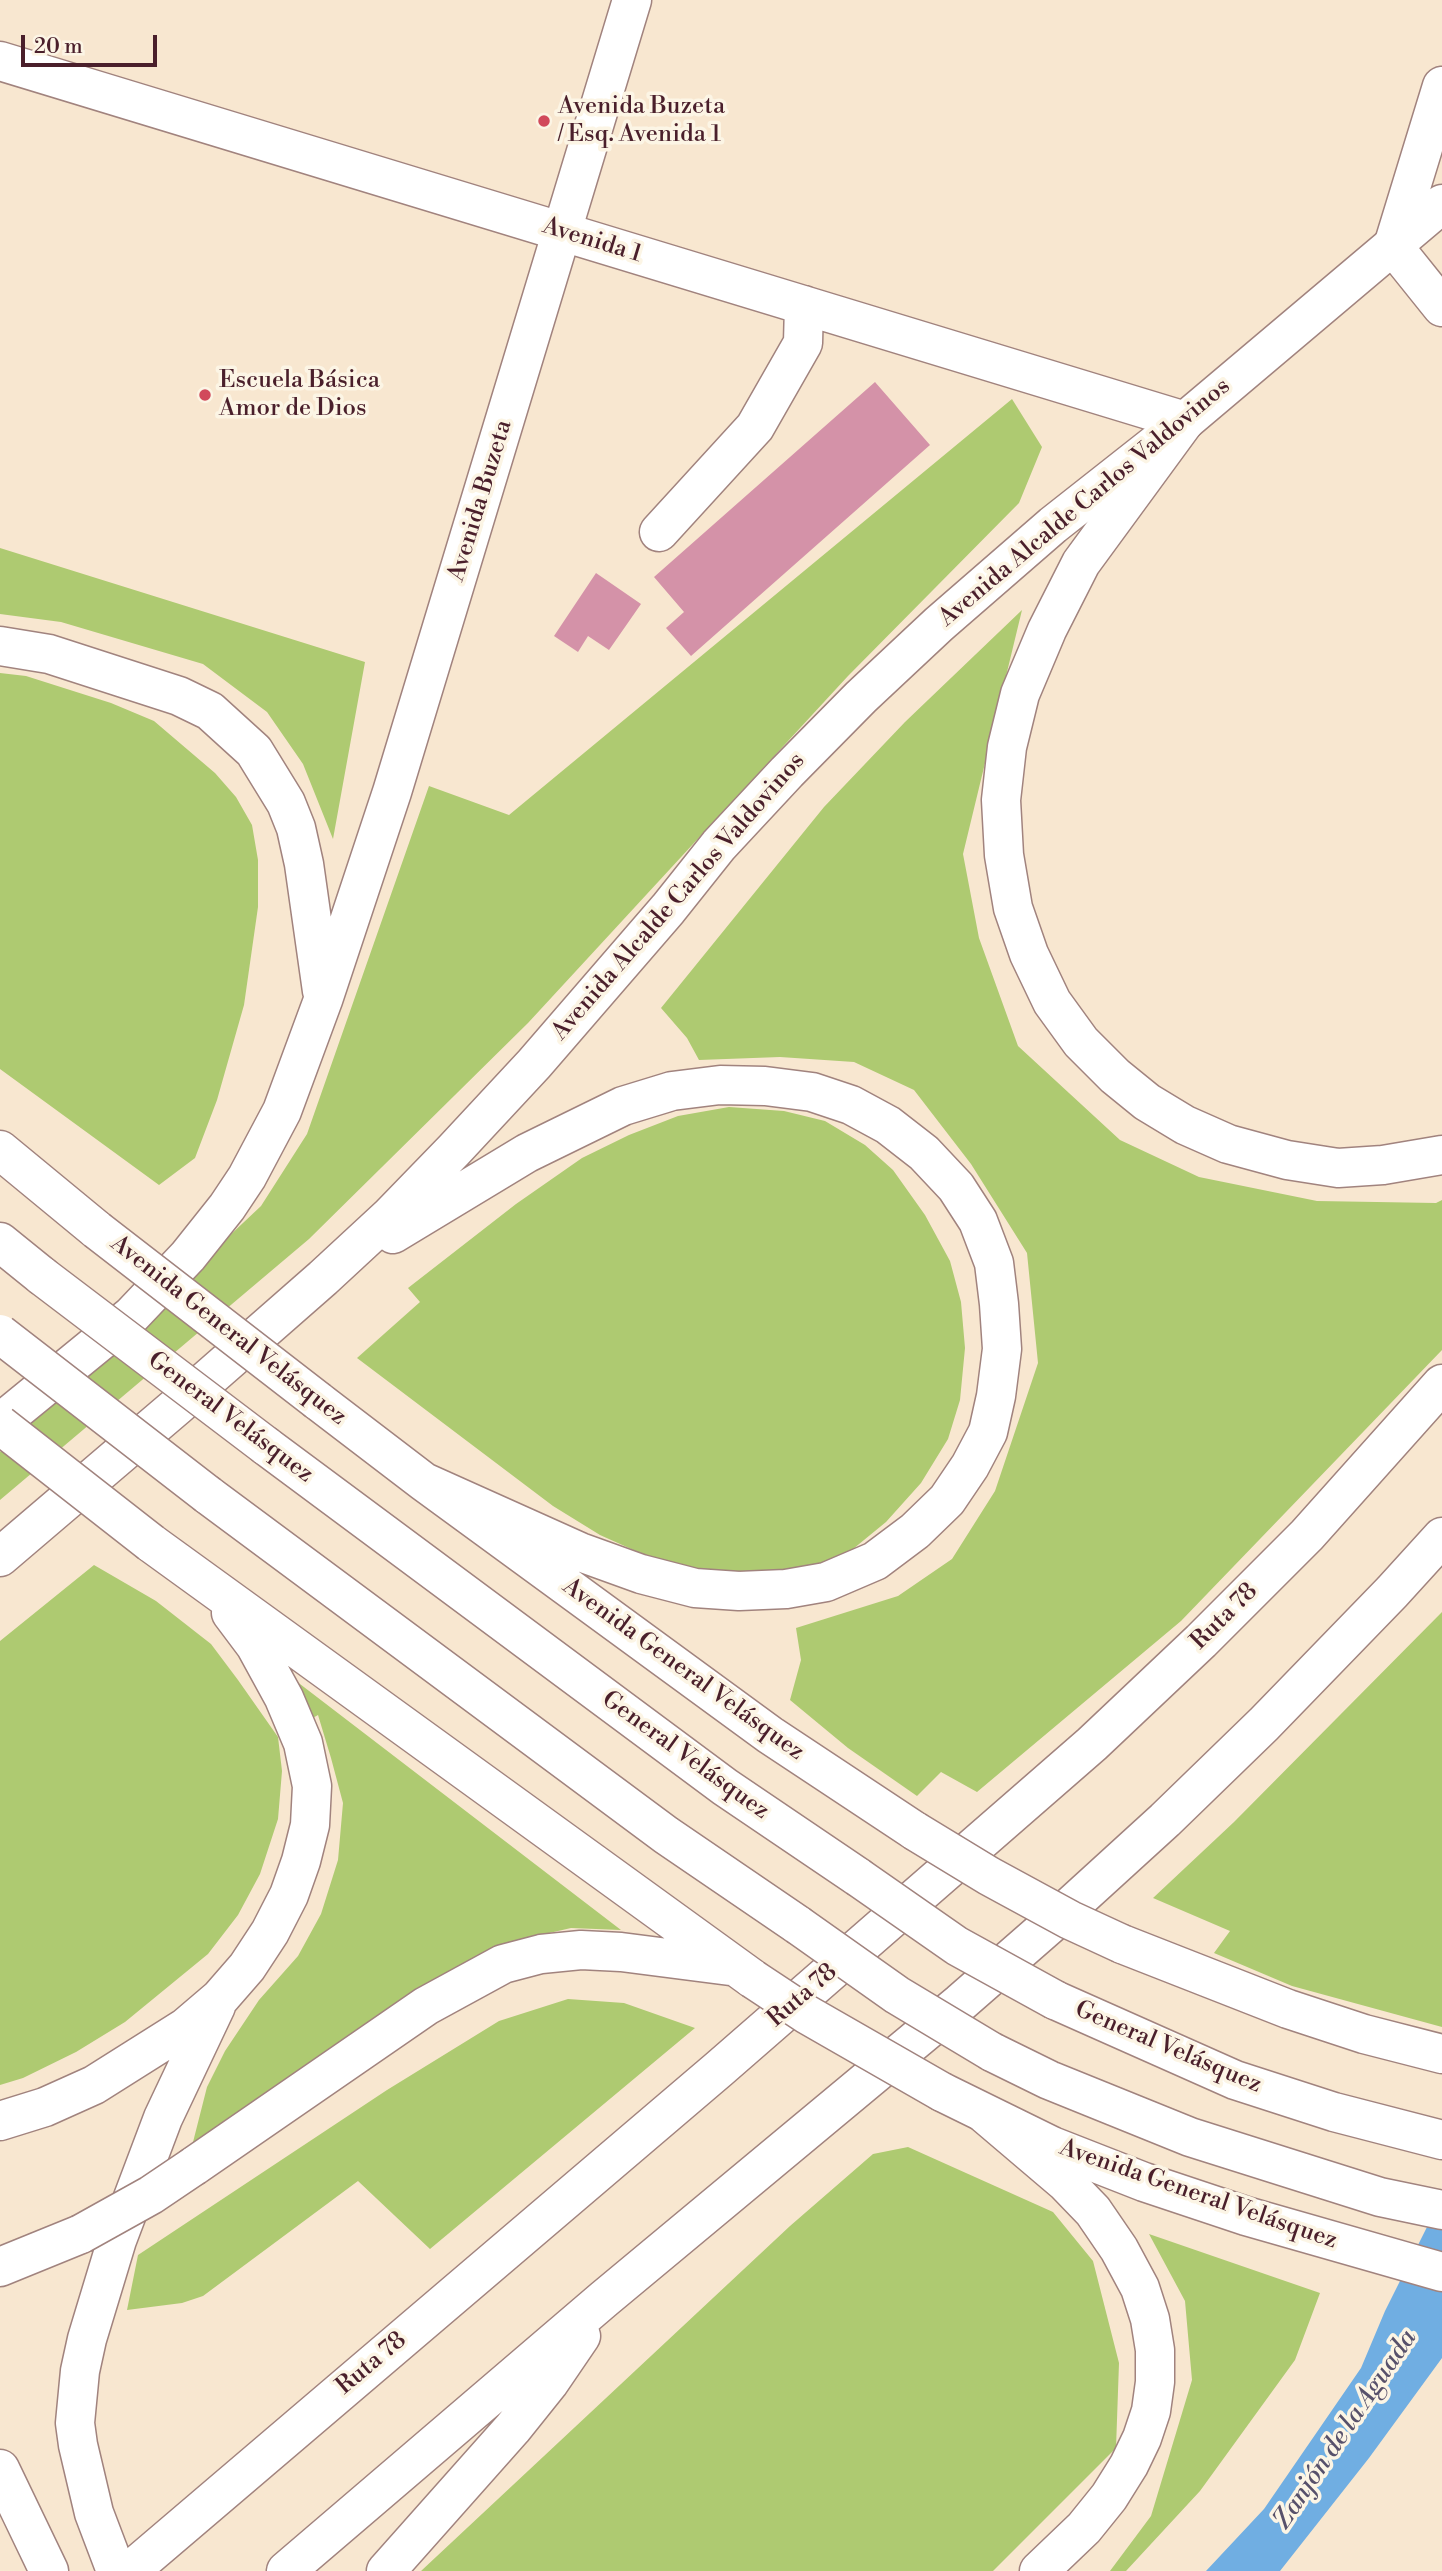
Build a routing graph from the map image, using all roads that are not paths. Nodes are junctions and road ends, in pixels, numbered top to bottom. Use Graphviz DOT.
graph roads {
  1 [pos="632,0"];
  2 [pos="0,61"];
  3 [pos="1442,86"];
  4 [pos="1442,204"];
  5 [pos="562,232"];
  6 [pos="1393,246"];
  7 [pos="804,305"];
  8 [pos="1442,307"];
  9 [pos="1185,421"];
  10 [pos="659,532"];
  11 [pos="0,646"];
  12 [pos="323,1000"];
  13 [pos="0,1150"];
  14 [pos="1442,1155"];
  15 [pos="0,1242"];
  16 [pos="323,1278"];
  17 [pos="0,1334"];
  18 [pos="1442,1384"];
  19 [pos="0,1424"];
  20 [pos="424,1482"];
  21 [pos="1442,1537"];
  22 [pos="0,1557"];
  23 [pos="212,1587"];
  24 [pos="744,1973"];
  25 [pos="220,1998"];
  26 [pos="1442,2054"];
  27 [pos="986,2115"];
  28 [pos="0,2121"];
  29 [pos="1430,2138"];
  30 [pos="1442,2210"];
  31 [pos="0,2267"];
  32 [pos="1442,2272"];
  33 [pos="604,2300"];
  34 [pos="0,2469"];
  35 [pos="47,2567"];
  36 [pos="116,2571"];
  37 [pos="130,2571"];
  38 [pos="286,2571"];
  39 [pos="386,2571"];
  40 [pos="1039,2571"];
  1 -- 5 [label="main road, Avenida Buzeta"];
  2 -- 5 [label="main road, Avenida 1"];
  3 -- 6 [label="main road"];
  4 -- 6 [label="main road, Avenida Alcalde Carlos Valdovinos"];
  5 -- 7 [label="main road, Avenida 1"];
  5 -- 12 [label="main road, Avenida Buzeta"];
  6 -- 8 [label="main road"];
  6 -- 9 [label="main road, Avenida Alcalde Carlos Valdovinos"];
  7 -- 9 [label="main road, Avenida 1"];
  7 -- 10 [label="main road"];
  9 -- 14 [label="main road"];
  9 -- 16 [label="main road, Avenida Alcalde Carlos Valdovinos"];
  11 -- 12 [label="main road"];
  12 -- 19 [label="main road"];
  13 -- 20 [label="main road, Avenida General Velásquez, bridge"];
  15 -- 29 [label="main road, General Velásquez, bridge"];
  16 -- 20 [label="main road"];
  16 -- 22 [label="main road, Avenida Alcalde Carlos Valdovinos"];
  17 -- 30 [label="main road, bridge"];
  18 -- 37 [label="main road, Ruta 78"];
  19 -- 23 [label="main road, Avenida General Velásquez, bridge"];
  20 -- 26 [label="main road, Avenida General Velásquez, bridge"];
  21 -- 33 [label="main road"];
  23 -- 24 [label="main road, Avenida General Velásquez"];
  23 -- 25 [label="main road"];
  24 -- 27 [label="main road, Avenida General Velásquez, bridge"];
  24 -- 31 [label="main road, bridge"];
  25 -- 28 [label="main road"];
  25 -- 36 [label="main road"];
  27 -- 32 [label="main road, Avenida General Velásquez"];
  27 -- 40 [label="main road"];
  33 -- 38 [label="main road"];
  33 -- 39 [label="main road"];
  34 -- 35 [label="main road"];
}
